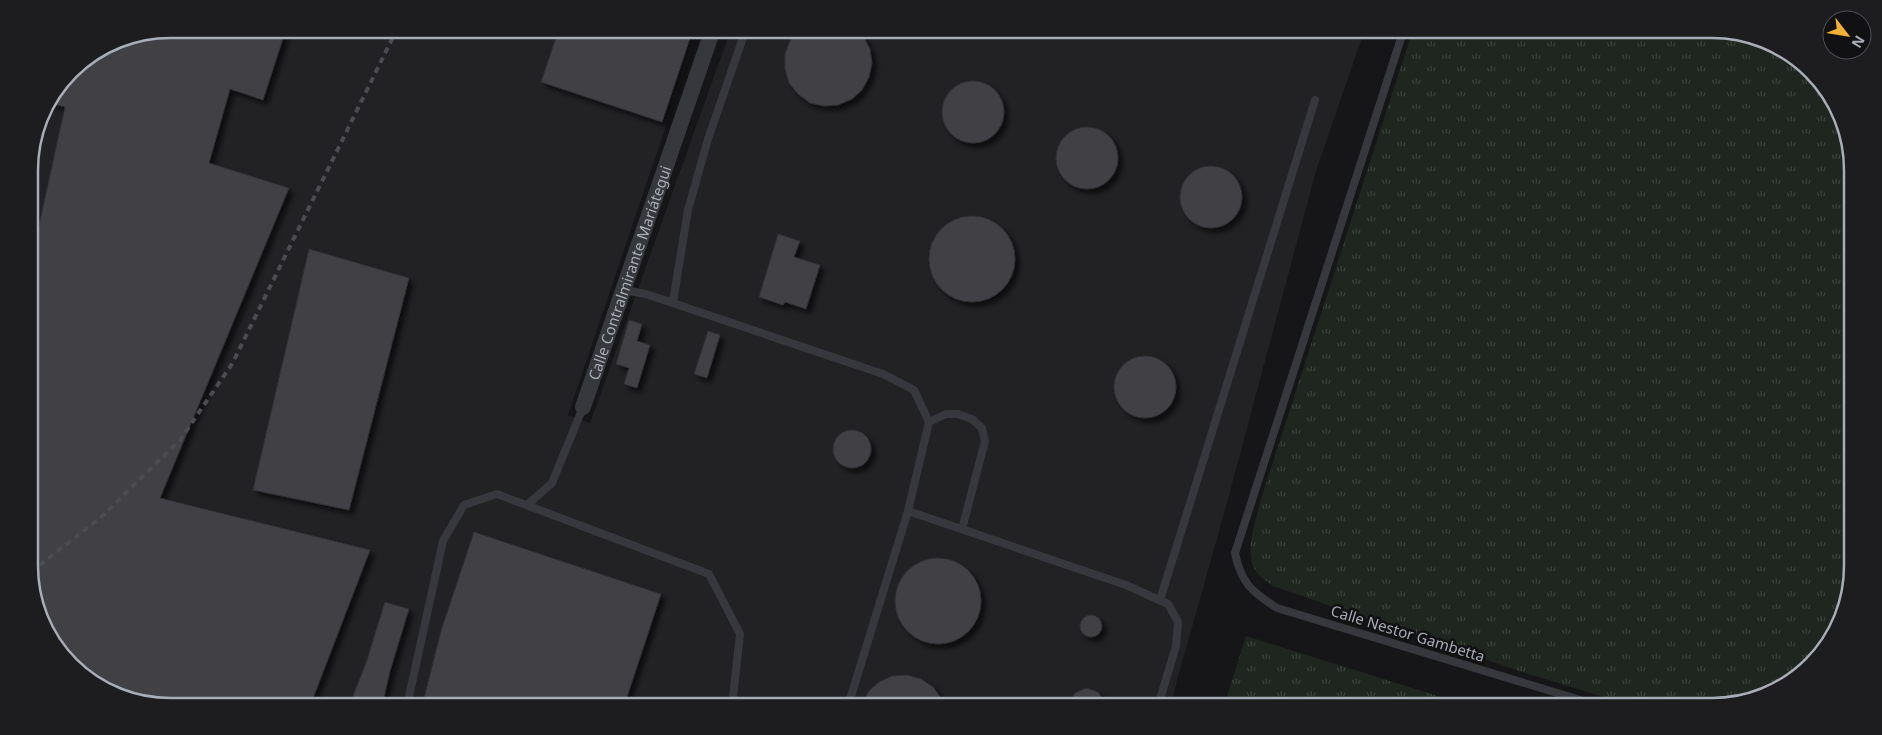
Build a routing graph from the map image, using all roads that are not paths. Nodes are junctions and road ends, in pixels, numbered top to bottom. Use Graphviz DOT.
graph roads {
  1 [pos="710,38"];
  2 [pos="743,38"];
  3 [pos="1401,38"];
  4 [pos="1315,100"];
  5 [pos="624,290"];
  6 [pos="673,302"];
  7 [pos="583,407"];
  8 [pos="929,422"];
  9 [pos="527,505"];
  10 [pos="908,511"];
  11 [pos="962,529"];
  12 [pos="1160,600"];
  13 [pos="1161,697"];
  14 [pos="1571,697"];
  15 [pos="410,698"];
  16 [pos="733,698"];
  17 [pos="851,698"];
  1 -- 5 [label="street, Calle Contralmirante Mariátegui"];
  2 -- 6 [label="lane"];
  3 -- 14 [label="lane, Calle Nestor Gambetta"];
  4 -- 12 [label="lane"];
  5 -- 6 [label="lane"];
  5 -- 7 [label="street, Calle Contralmirante Mariátegui"];
  6 -- 8 [label="lane"];
  7 -- 9 [label="lane, Calle Contralmirante Mariátegui"];
  8 -- 10 [label="lane"];
  8 -- 11 [label="lane"];
  9 -- 15 [label="lane"];
  9 -- 16 [label="lane"];
  10 -- 11 [label="lane"];
  10 -- 17 [label="lane"];
  11 -- 12 [label="lane"];
  12 -- 13 [label="lane"];
}
